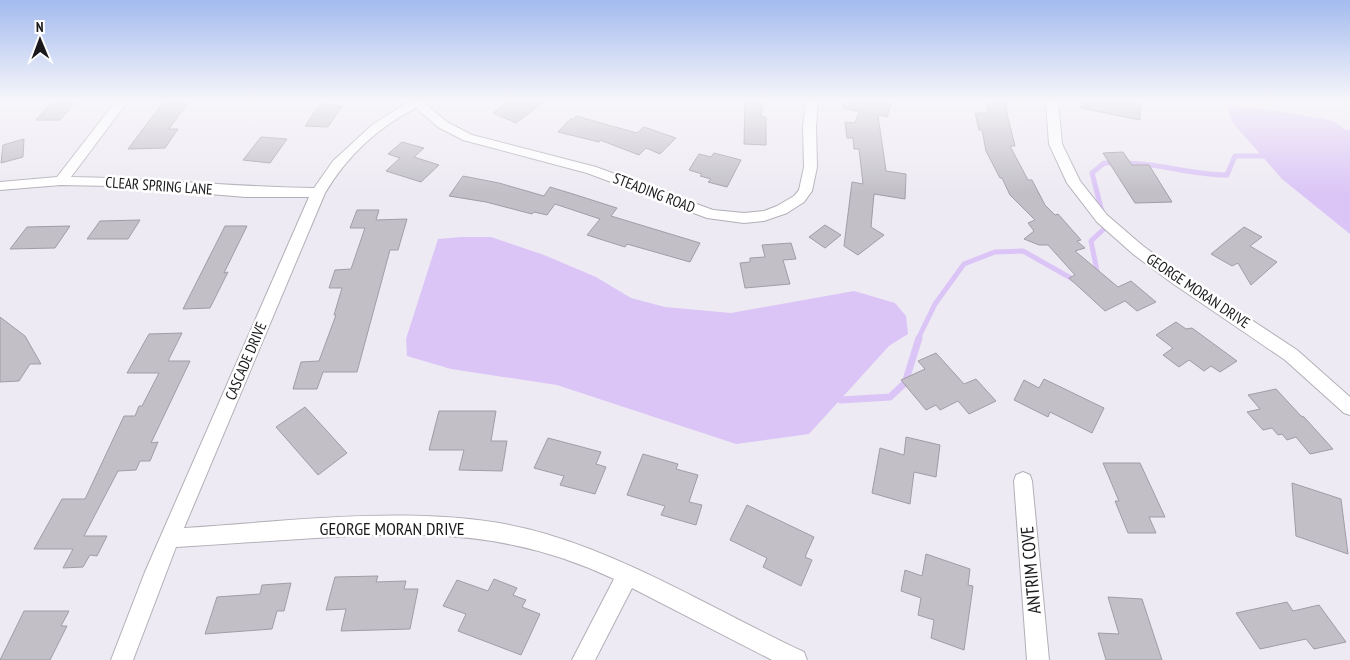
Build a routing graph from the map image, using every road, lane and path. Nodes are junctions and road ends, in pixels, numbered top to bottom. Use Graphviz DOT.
graph roads {
  1 [pos="98,132"];
  2 [pos="371,132"];
  3 [pos="456,132"];
  4 [pos="808,132"];
  5 [pos="1053,132"];
  6 [pos="60,182"];
  7 [pos="0,186"];
  8 [pos="318,193"];
  9 [pos="1350,408"];
  10 [pos="1023,481"];
  11 [pos="170,538"];
  12 [pos="628,574"];
  13 [pos="122,660"];
  14 [pos="583,660"];
  15 [pos="796,660"];
  16 [pos="1038,660"];
  1 -- 6 [label="street"];
  2 -- 8 [label="street, CASCADE DRIVE"];
  3 -- 4 [label="street, STEADING ROAD"];
  5 -- 9 [label="street, GEORGE MORAN DRIVE"];
  6 -- 7 [label="street, CLEAR SPRING LANE"];
  6 -- 8 [label="street, CLEAR SPRING LANE"];
  8 -- 11 [label="street, CASCADE DRIVE"];
  10 -- 16 [label="street, ANTRIM COVE"];
  11 -- 12 [label="street, GEORGE MORAN DRIVE"];
  11 -- 13 [label="street, CASCADE DRIVE"];
  12 -- 14 [label="street"];
  12 -- 15 [label="street, GEORGE MORAN DRIVE"];
}
